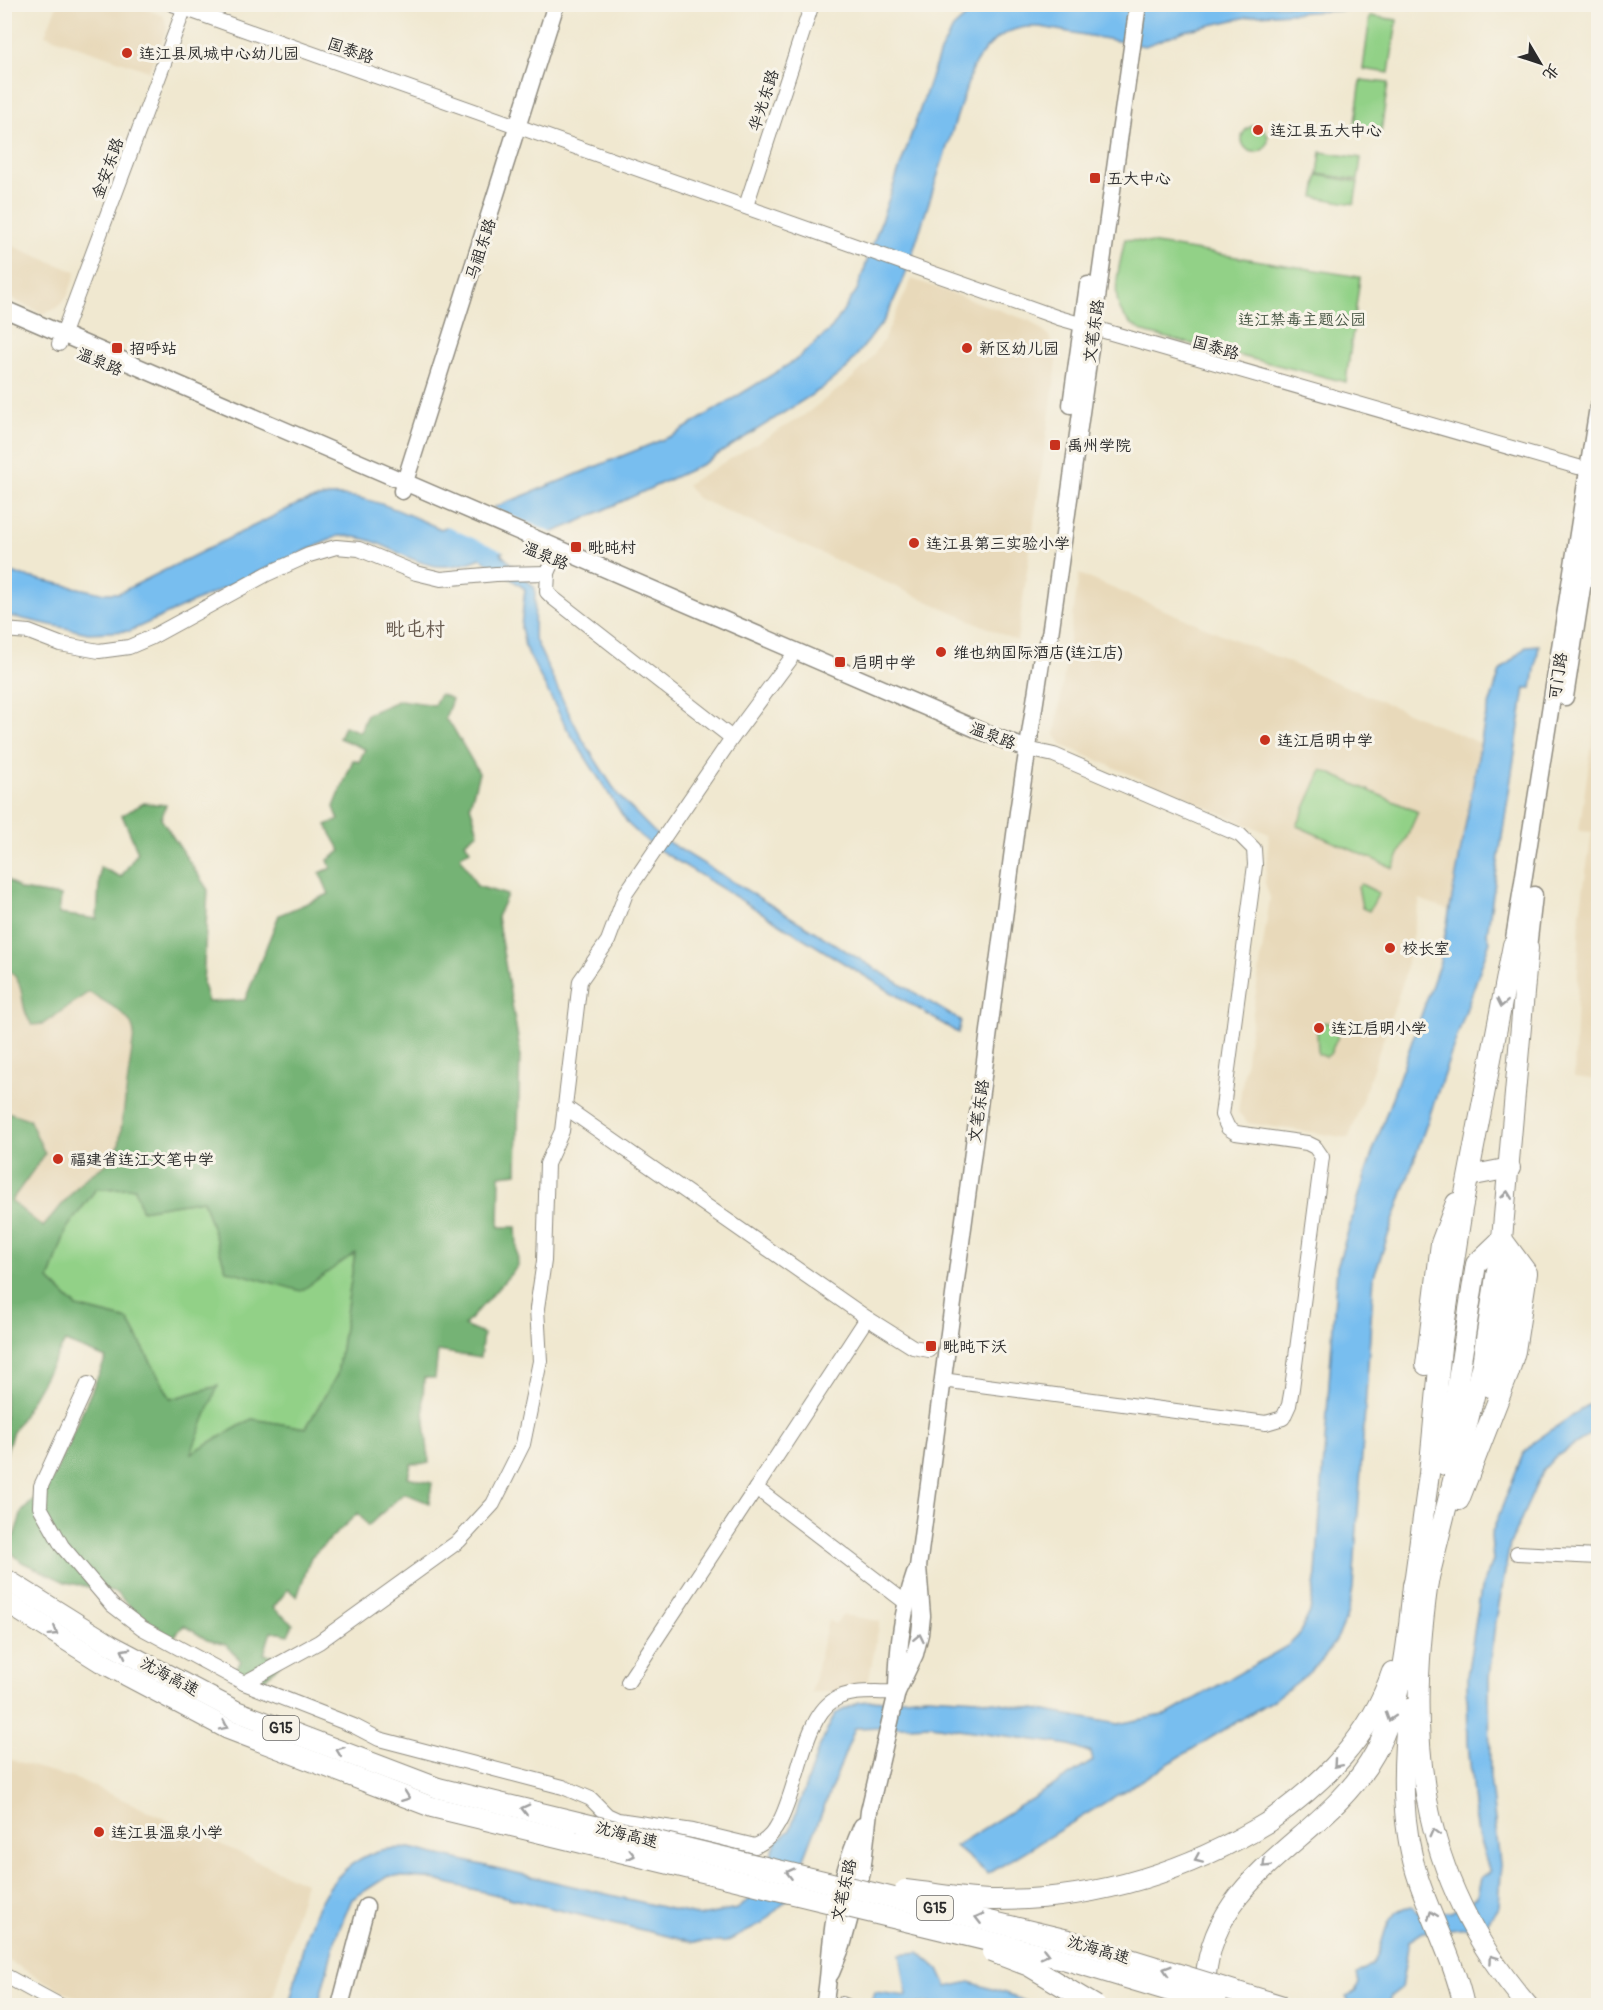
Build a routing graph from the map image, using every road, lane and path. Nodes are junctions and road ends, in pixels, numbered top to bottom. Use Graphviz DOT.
graph roads {
  1 [pos="556,4"];
  2 [pos="812,4"];
  3 [pos="1127,4"];
  4 [pos="1138,4"];
  5 [pos="180,6"];
  6 [pos="1127,44"];
  7 [pos="519,126"];
  8 [pos="746,206"];
  9 [pos="4,309"];
  10 [pos="4,320"];
  11 [pos="1088,327"];
  12 [pos="61,339"];
  13 [pos="1599,407"];
  14 [pos="1578,467"];
  15 [pos="1599,485"];
  16 [pos="404,487"];
  17 [pos="539,546"];
  18 [pos="551,566"];
  19 [pos="4,630"];
  20 [pos="790,660"];
  21 [pos="732,738"];
  22 [pos="1028,749"];
  23 [pos="1521,946"];
  24 [pos="565,1107"];
  25 [pos="1510,1168"];
  26 [pos="1469,1176"];
  27 [pos="1502,1239"];
  28 [pos="867,1318"];
  29 [pos="930,1350"];
  30 [pos="942,1380"];
  31 [pos="88,1384"];
  32 [pos="756,1488"];
  33 [pos="1517,1553"];
  34 [pos="1599,1557"];
  35 [pos="918,1567"];
  36 [pos="4,1578"];
  37 [pos="1418,1589"];
  38 [pos="4,1601"];
  39 [pos="905,1602"];
  40 [pos="628,1682"];
  41 [pos="244,1683"];
  42 [pos="897,1692"];
  43 [pos="578,1832"];
  44 [pos="819,1880"];
  45 [pos="826,1902"];
  46 [pos="366,1907"];
  47 [pos="4,1975"];
  48 [pos="61,2006"];
  49 [pos="340,2006"];
  50 [pos="824,2006"];
  51 [pos="1096,2006"];
  52 [pos="1206,2006"];
  53 [pos="1219,2006"];
  54 [pos="1283,2006"];
  55 [pos="1464,2006"];
  56 [pos="1528,2006"];
  1 -- 7 [label="main road, 马祖东路"];
  2 -- 8 [label="street, 华光东路"];
  3 -- 6 [label="main road, 文笔东路"];
  4 -- 6 [label="main road, 文笔东路"];
  5 -- 7 [label="street, 国泰路"];
  5 -- 12 [label="street, 金安东路"];
  6 -- 11 [label="main road, 文笔东路"];
  7 -- 8 [label="street, 国泰路"];
  7 -- 16 [label="main road, 马祖东路"];
  8 -- 11 [label="street, 国泰路"];
  9 -- 12 [label="main road, 温泉路"];
  10 -- 12 [label="main road, 温泉路"];
  11 -- 14 [label="street, 国泰路"];
  11 -- 22 [label="main road, 文笔东路"];
  12 -- 16 [label="main road, 温泉路"];
  13 -- 23 [label="main road, 可门路"];
  15 -- 23 [label="main road, 可门路"];
  16 -- 17 [label="main road, 温泉路"];
  17 -- 18 [label="main road, 温泉路"];
  17 -- 22 [label="main road, 温泉路"];
  18 -- 19 [label="street"];
  18 -- 20 [label="main road, 温泉路"];
  18 -- 21 [label="street"];
  20 -- 21 [label="street"];
  20 -- 22 [label="main road, 温泉路"];
  21 -- 24 [label="street"];
  22 -- 30 [label="main road, 文笔东路"];
  22 -- 30 [label="street"];
  23 -- 25 [label="highway"];
  23 -- 26 [label="highway, one-way"];
  24 -- 28 [label="street"];
  24 -- 41 [label="street"];
  25 -- 26 [label="highway"];
  27 -- 25 [label="highway, one-way"];
  26 -- 37 [label="highway"];
  27 -- 37 [label="highway"];
  27 -- 37 [label="highway"];
  28 -- 29 [label="street"];
  28 -- 32 [label="street"];
  30 -- 35 [label="main road, 文笔东路"];
  31 -- 41 [label="street"];
  32 -- 39 [label="street"];
  32 -- 40 [label="street"];
  33 -- 34 [label="street"];
  35 -- 39 [label="main road, 文笔东路"];
  42 -- 35 [label="main road, 文笔东路, one-way"];
  43 -- 36 [label="highway, 沈海高速 / G15, one-way"];
  37 -- 44 [label="highway, one-way, bridge"];
  37 -- 52 [label="highway, one-way"];
  55 -- 37 [label="highway, one-way"];
  56 -- 37 [label="highway, one-way"];
  38 -- 43 [label="highway, 沈海高速 / G15, one-way"];
  39 -- 42 [label="main road, 文笔东路"];
  41 -- 42 [label="street"];
  42 -- 50 [label="main road, 文笔东路"];
  44 -- 43 [label="highway, 沈海高速 / G15, one-way, bridge"];
  43 -- 45 [label="highway, 沈海高速 / G15, one-way, bridge"];
  54 -- 44 [label="highway, 沈海高速 / G15, one-way, bridge"];
  45 -- 51 [label="highway, bridge"];
  45 -- 53 [label="highway, 沈海高速 / G15, one-way, bridge"];
  46 -- 49 [label="main road"];
  47 -- 48 [label="street"];
}
